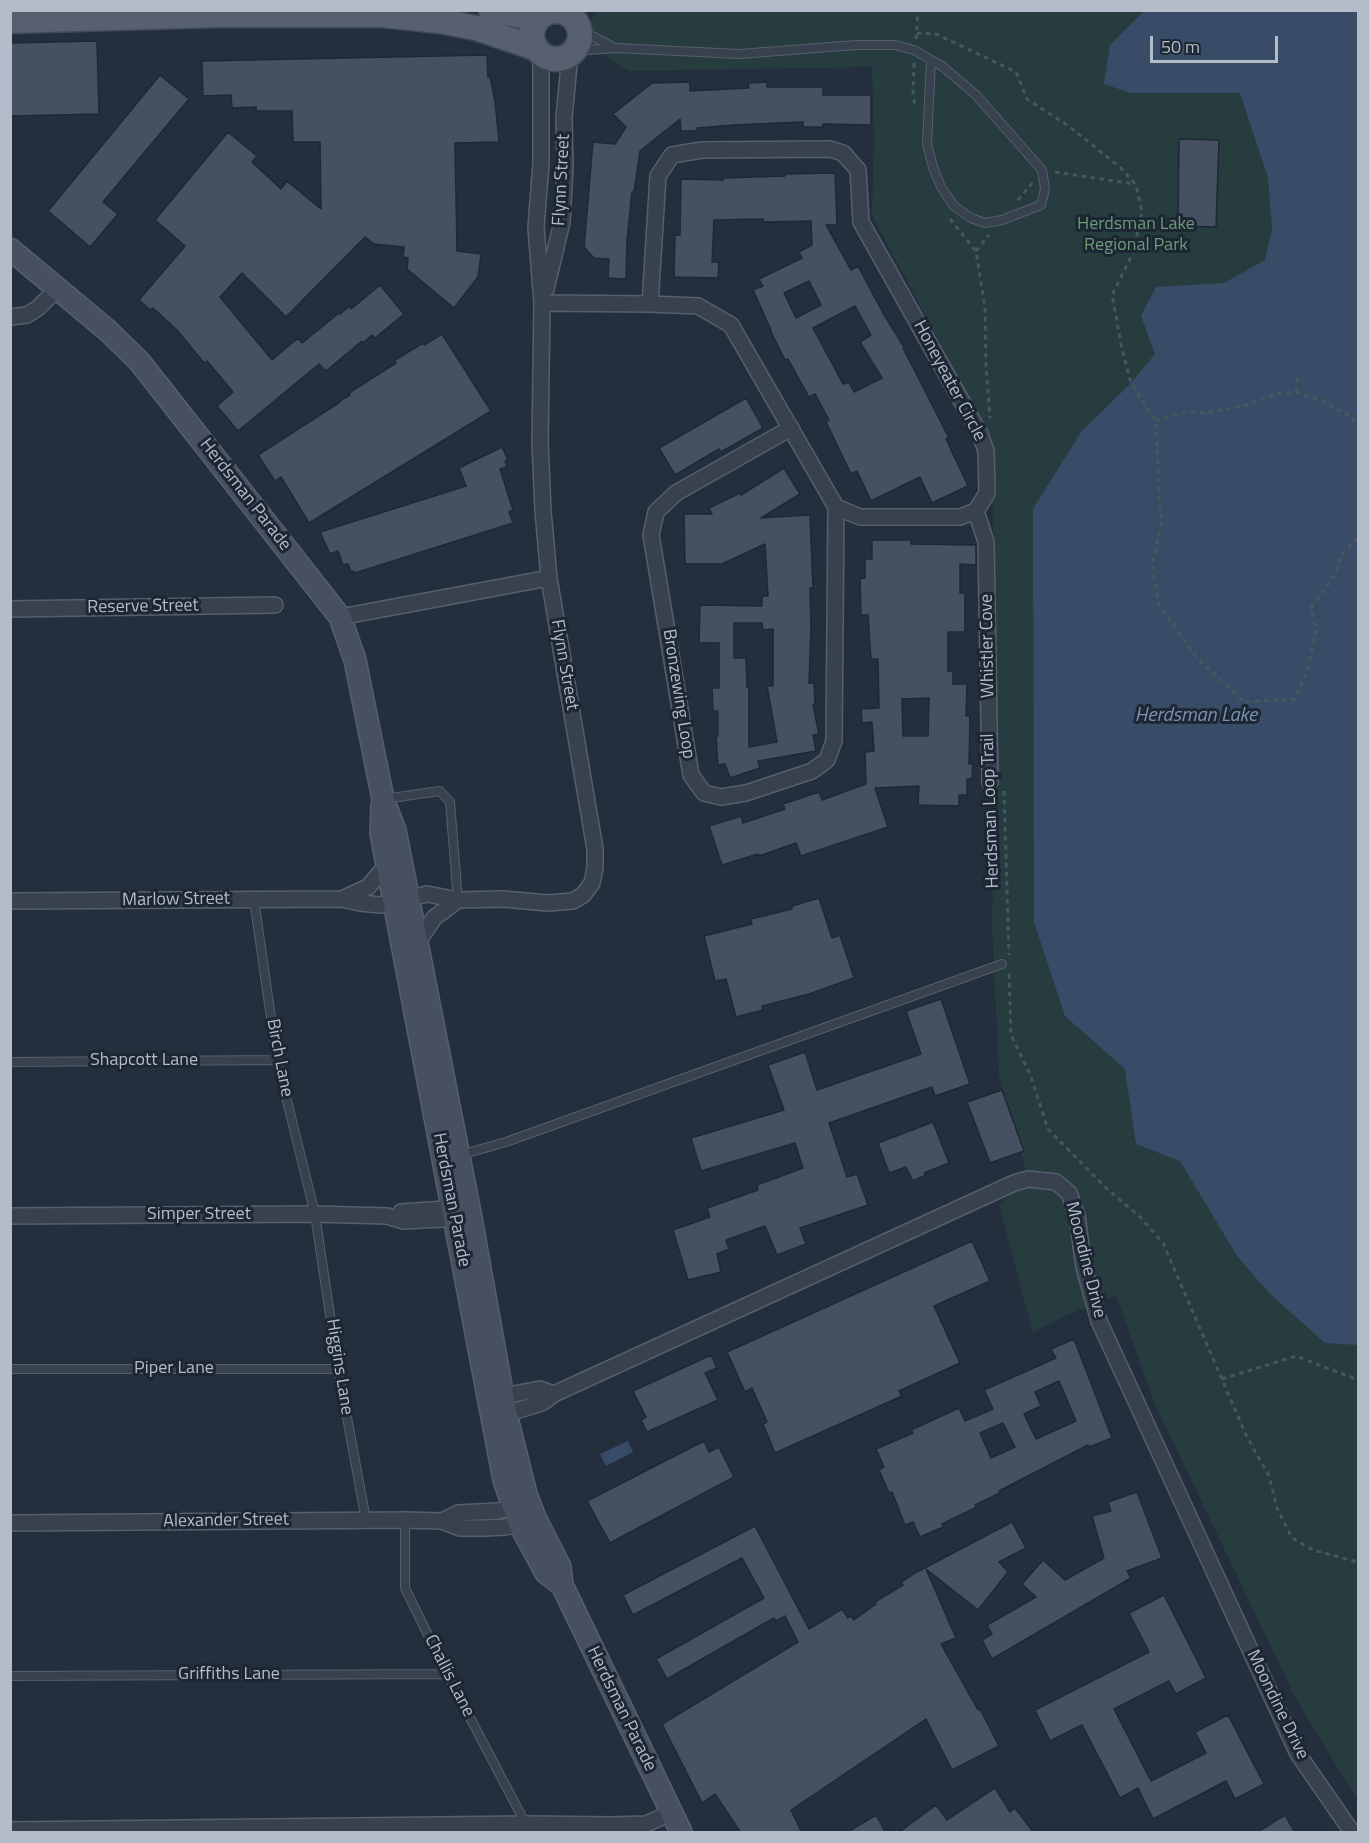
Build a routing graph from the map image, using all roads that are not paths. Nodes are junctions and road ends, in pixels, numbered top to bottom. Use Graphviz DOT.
graph roads {
  1 [pos="491,10"];
  2 [pos="542,15"];
  3 [pos="10,21"];
  4 [pos="574,33"];
  5 [pos="617,48"];
  6 [pos="538,51"];
  7 [pos="931,60"];
  8 [pos="10,249"];
  9 [pos="58,288"];
  10 [pos="542,303"];
  11 [pos="650,304"];
  12 [pos="10,318"];
  13 [pos="791,428"];
  14 [pos="836,507"];
  15 [pos="976,511"];
  16 [pos="549,578"];
  17 [pos="274,605"];
  18 [pos="10,609"];
  19 [pos="340,616"];
  20 [pos="997,782"];
  21 [pos="383,799"];
  22 [pos="387,865"];
  23 [pos="254,899"];
  24 [pos="342,899"];
  25 [pos="402,899"];
  26 [pos="458,900"];
  27 [pos="10,901"];
  28 [pos="418,942"];
  29 [pos="1005,965"];
  30 [pos="277,1060"];
  31 [pos="10,1062"];
  32 [pos="458,1155"];
  33 [pos="461,1213"];
  34 [pos="315,1214"];
  35 [pos="10,1216"];
  36 [pos="10,1369"];
  37 [pos="338,1369"];
  38 [pos="498,1407"];
  39 [pos="525,1514"];
  40 [pos="366,1520"];
  41 [pos="405,1520"];
  42 [pos="10,1523"];
  43 [pos="447,1674"];
  44 [pos="10,1676"];
  45 [pos="671,1813"];
  46 [pos="528,1828"];
  47 [pos="10,1830"];
  48 [pos="681,1833"];
  49 [pos="1352,1833"];
  1 -- 2 [label="main road"];
  2 -- 4 [label="main road"];
  2 -- 6 [label="main road"];
  3 -- 6 [label="main road"];
  4 -- 5 [label="lane"];
  4 -- 5 [label="lane"];
  4 -- 6 [label="main road"];
  4 -- 10 [label="street, Flynn Street"];
  5 -- 7 [label="lane"];
  6 -- 10 [label="street, Flynn Street"];
  7 -- 7 [label="lane"];
  8 -- 9 [label="main road, Herdsman Parade"];
  9 -- 12 [label="street"];
  9 -- 19 [label="main road, Herdsman Parade"];
  10 -- 11 [label="street"];
  10 -- 16 [label="street, Flynn Street"];
  11 -- 13 [label="street"];
  11 -- 15 [label="street, Honeyeater Circle"];
  13 -- 14 [label="street"];
  13 -- 14 [label="street, Bronzewing Loop"];
  14 -- 15 [label="street"];
  15 -- 20 [label="street, Whistler Cove"];
  16 -- 19 [label="street"];
  16 -- 26 [label="street, Flynn Street"];
  17 -- 18 [label="street, Reserve Street"];
  19 -- 21 [label="main road, Herdsman Parade"];
  21 -- 22 [label="main road, Herdsman Parade"];
  21 -- 25 [label="main road, Herdsman Parade"];
  21 -- 26 [label="lane"];
  22 -- 24 [label="street, Marlow Street"];
  22 -- 25 [label="main road, Herdsman Parade"];
  23 -- 24 [label="street, Marlow Street"];
  23 -- 27 [label="street, Marlow Street"];
  23 -- 30 [label="lane, Birch Lane"];
  24 -- 25 [label="street, Marlow Street"];
  25 -- 26 [label="street, Flynn Street"];
  25 -- 28 [label="main road, Herdsman Parade"];
  25 -- 33 [label="main road, Herdsman Parade"];
  26 -- 28 [label="street"];
  28 -- 32 [label="main road, Herdsman Parade"];
  29 -- 32 [label="lane"];
  30 -- 31 [label="lane, Shapcott Lane"];
  30 -- 34 [label="lane, Birch Lane"];
  32 -- 33 [label="main road, Herdsman Parade"];
  33 -- 34 [label="street, Simper Street"];
  33 -- 38 [label="main road, Herdsman Parade"];
  34 -- 35 [label="street, Simper Street"];
  34 -- 37 [label="lane, Higgins Lane"];
  36 -- 37 [label="lane, Piper Lane"];
  37 -- 40 [label="lane, Higgins Lane"];
  38 -- 39 [label="main road, Herdsman Parade"];
  38 -- 49 [label="street, Moondine Drive"];
  39 -- 41 [label="street, Alexander Street"];
  39 -- 45 [label="main road, Herdsman Parade"];
  40 -- 41 [label="street, Alexander Street"];
  40 -- 42 [label="street, Alexander Street"];
  41 -- 43 [label="lane, Challis Lane"];
  43 -- 44 [label="lane, Griffiths Lane"];
  43 -- 46 [label="lane, Challis Lane"];
  45 -- 46 [label="street"];
  45 -- 48 [label="main road, Herdsman Parade"];
  46 -- 47 [label="street"];
}
